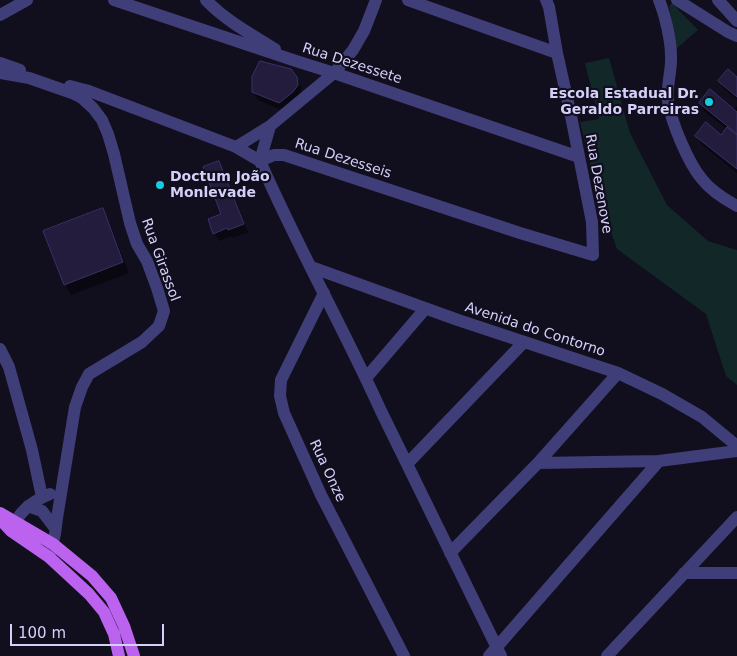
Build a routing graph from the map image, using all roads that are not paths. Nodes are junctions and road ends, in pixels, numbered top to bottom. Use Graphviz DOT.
graph roads {
  1 [pos="27,0"];
  2 [pos="114,0"];
  3 [pos="206,0"];
  4 [pos="376,0"];
  5 [pos="408,0"];
  6 [pos="546,0"];
  7 [pos="659,0"];
  8 [pos="677,0"];
  9 [pos="718,0"];
  10 [pos="0,15"];
  11 [pos="737,21"];
  12 [pos="737,36"];
  13 [pos="557,53"];
  14 [pos="296,61"];
  15 [pos="0,63"];
  16 [pos="0,73"];
  17 [pos="334,73"];
  18 [pos="30,75"];
  19 [pos="270,126"];
  20 [pos="236,147"];
  21 [pos="579,158"];
  22 [pos="260,161"];
  23 [pos="737,206"];
  24 [pos="593,255"];
  25 [pos="311,267"];
  26 [pos="324,293"];
  27 [pos="425,309"];
  28 [pos="524,342"];
  29 [pos="0,349"];
  30 [pos="618,372"];
  31 [pos="366,378"];
  32 [pos="737,446"];
  33 [pos="737,451"];
  34 [pos="659,461"];
  35 [pos="407,464"];
  36 [pos="538,464"];
  37 [pos="62,490"];
  38 [pos="42,497"];
  39 [pos="28,506"];
  40 [pos="0,513"];
  41 [pos="737,517"];
  42 [pos="0,519"];
  43 [pos="13,526"];
  44 [pos="55,528"];
  45 [pos="53,544"];
  46 [pos="450,553"];
  47 [pos="49,557"];
  48 [pos="684,573"];
  49 [pos="737,573"];
  50 [pos="495,653"];
  51 [pos="119,656"];
  52 [pos="134,656"];
  53 [pos="404,656"];
  54 [pos="607,656"];
  1 -- 10 [label="street"];
  2 -- 14 [label="street, Rua Dezessete"];
  3 -- 14 [label="street"];
  4 -- 17 [label="street"];
  5 -- 13 [label="street"];
  6 -- 13 [label="street, Rua Dezenove"];
  7 -- 23 [label="street"];
  8 -- 12 [label="street"];
  9 -- 11 [label="street"];
  13 -- 21 [label="street, Rua Dezenove"];
  14 -- 17 [label="street, Rua Dezessete"];
  15 -- 18 [label="street"];
  16 -- 18 [label="street"];
  17 -- 19 [label="street"];
  17 -- 21 [label="street, Rua Dezessete"];
  18 -- 20 [label="street"];
  18 -- 37 [label="street, Rua Girassol"];
  19 -- 20 [label="street"];
  19 -- 22 [label="street"];
  20 -- 22 [label="street"];
  21 -- 24 [label="street, Rua Dezenove"];
  22 -- 24 [label="street, Rua Dezesseis"];
  22 -- 25 [label="street"];
  25 -- 26 [label="street"];
  25 -- 27 [label="street, Avenida do Contorno"];
  26 -- 31 [label="street"];
  26 -- 53 [label="street, Rua Onze"];
  27 -- 28 [label="street, Avenida do Contorno"];
  27 -- 31 [label="street"];
  28 -- 30 [label="street, Avenida do Contorno"];
  28 -- 35 [label="street"];
  29 -- 38 [label="street"];
  30 -- 32 [label="street, Avenida do Contorno"];
  30 -- 36 [label="street"];
  31 -- 35 [label="street"];
  33 -- 34 [label="street"];
  34 -- 36 [label="street"];
  34 -- 50 [label="street"];
  35 -- 46 [label="street"];
  36 -- 46 [label="street"];
  37 -- 38 [label="street"];
  37 -- 44 [label="street, Rua Girassol"];
  38 -- 39 [label="street"];
  39 -- 43 [label="street"];
  39 -- 44 [label="street"];
  40 -- 43 [label="main road"];
  41 -- 48 [label="street"];
  42 -- 43 [label="main road"];
  43 -- 45 [label="main road"];
  43 -- 47 [label="main road"];
  44 -- 45 [label="street, Rua Girassol"];
  45 -- 47 [label="street, Rua Girassol"];
  45 -- 52 [label="main road"];
  46 -- 50 [label="street"];
  47 -- 51 [label="main road"];
  48 -- 49 [label="street"];
  48 -- 54 [label="street"];
}
